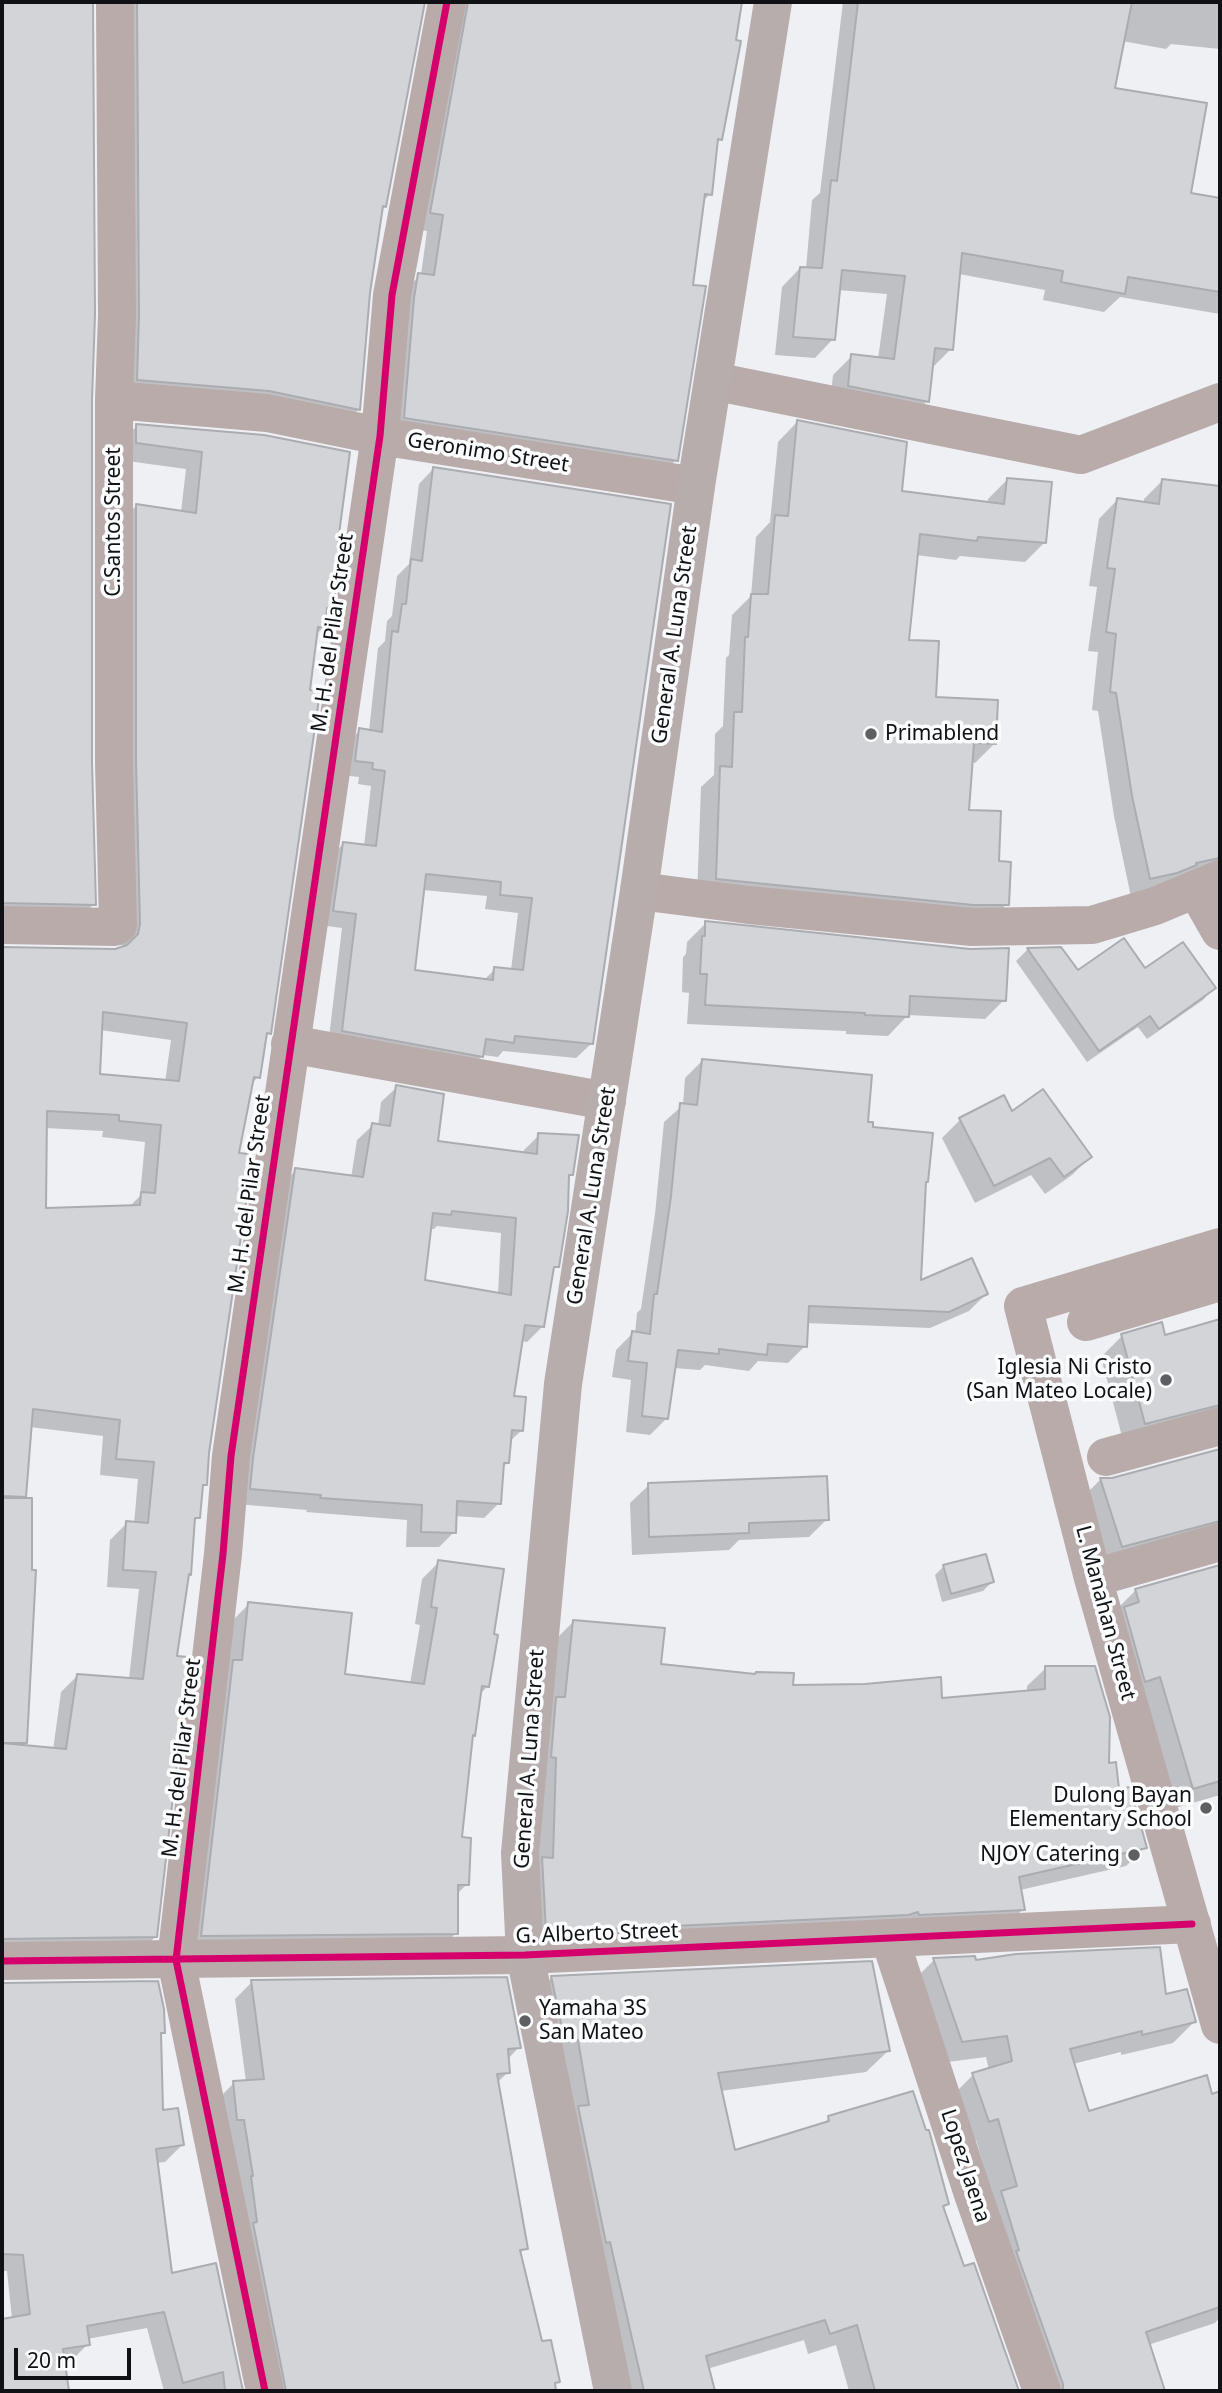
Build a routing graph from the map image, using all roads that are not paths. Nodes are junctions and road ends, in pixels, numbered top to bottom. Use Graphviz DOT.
graph roads {
  1 [pos="115,2"];
  2 [pos="446,2"];
  3 [pos="773,2"];
  4 [pos="713,382"];
  5 [pos="114,400"];
  6 [pos="1220,402"];
  7 [pos="380,436"];
  8 [pos="696,486"];
  9 [pos="1208,884"];
  10 [pos="639,891"];
  11 [pos="2,925"];
  12 [pos="1220,931"];
  13 [pos="290,1044"];
  14 [pos="607,1101"];
  15 [pos="1220,1247"];
  16 [pos="1220,1282"];
  17 [pos="1086,1322"];
  18 [pos="1220,1426"];
  19 [pos="1106,1457"];
  20 [pos="1220,1542"];
  21 [pos="1093,1578"];
  22 [pos="1192,1924"];
  23 [pos="890,1939"];
  24 [pos="525,1955"];
  25 [pos="176,1960"];
  26 [pos="2,1961"];
  27 [pos="1220,2025"];
  28 [pos="265,2391"];
  29 [pos="613,2391"];
  30 [pos="1042,2391"];
  1 -- 5 [label="street, C.Santos Street"];
  2 -- 7 [label="street, M. H. del Pilar Street"];
  3 -- 4 [label="main road, General A. Luna Street"];
  4 -- 6 [label="street"];
  4 -- 8 [label="main road, General A. Luna Street"];
  5 -- 7 [label="street, Geronimo Street"];
  5 -- 11 [label="street, C.Santos Street"];
  7 -- 8 [label="street, Geronimo Street"];
  7 -- 13 [label="street, M. H. del Pilar Street"];
  8 -- 10 [label="main road, General A. Luna Street"];
  9 -- 10 [label="street"];
  9 -- 12 [label="street"];
  10 -- 14 [label="main road, General A. Luna Street"];
  13 -- 14 [label="street"];
  13 -- 25 [label="street, M. H. del Pilar Street"];
  14 -- 24 [label="main road, General A. Luna Street"];
  15 -- 21 [label="street, L. Manahan Street"];
  16 -- 17 [label="street"];
  18 -- 19 [label="street"];
  20 -- 21 [label="street"];
  21 -- 22 [label="street, L. Manahan Street"];
  22 -- 23 [label="street, G. Alberto Street"];
  22 -- 27 [label="street"];
  23 -- 24 [label="street, G. Alberto Street"];
  23 -- 30 [label="street, Lopez Jaena"];
  24 -- 25 [label="street, G. Alberto Street"];
  24 -- 29 [label="main road, General A. Luna Street"];
  25 -- 26 [label="street, G. Alberto Street"];
  25 -- 28 [label="street, M. H. del Pilar Street"];
}
